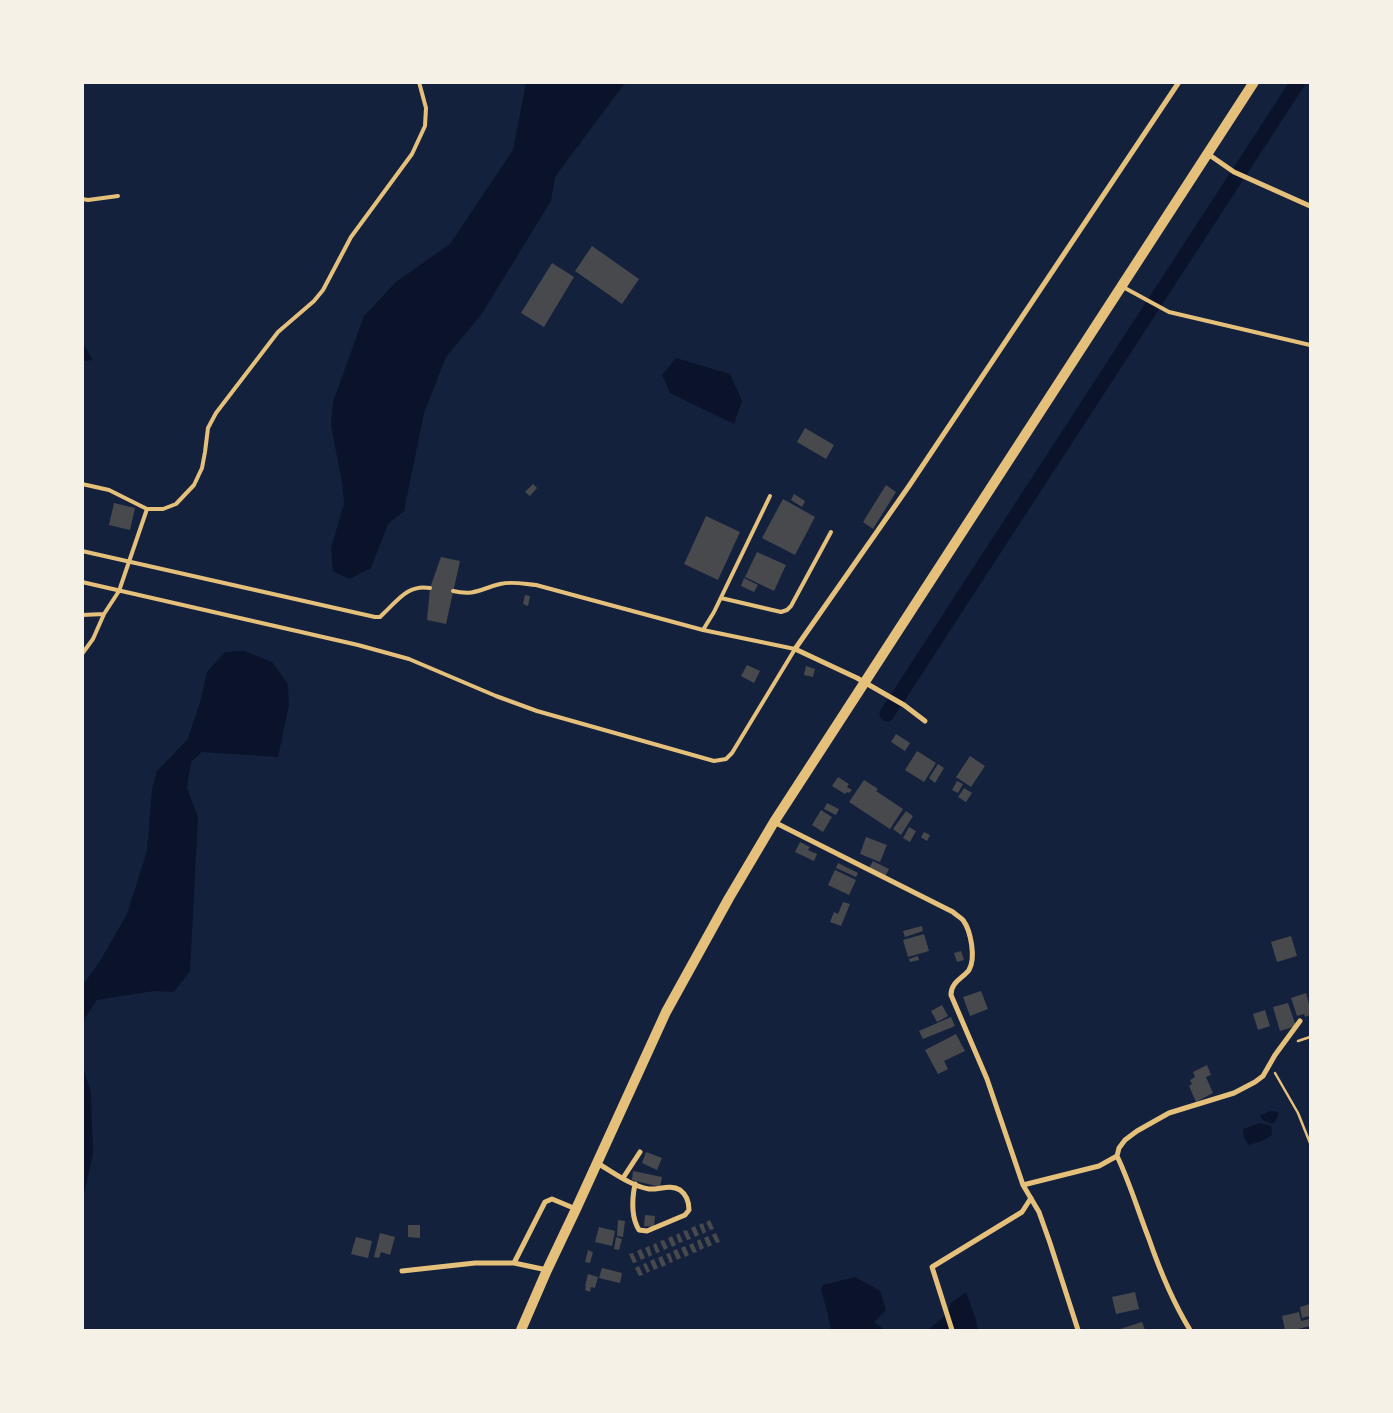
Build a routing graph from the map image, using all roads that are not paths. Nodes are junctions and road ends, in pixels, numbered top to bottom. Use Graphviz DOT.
graph roads {
  1 [pos="419,82"];
  2 [pos="1179,82"];
  3 [pos="1254,82"];
  4 [pos="1208,154"];
  5 [pos="118,196"];
  6 [pos="82,199"];
  7 [pos="1310,206"];
  8 [pos="1122,286"];
  9 [pos="1310,345"];
  10 [pos="82,484"];
  11 [pos="770,496"];
  12 [pos="147,509"];
  13 [pos="831,532"];
  14 [pos="82,550"];
  15 [pos="128,561"];
  16 [pos="82,582"];
  17 [pos="430,588"];
  18 [pos="119,591"];
  19 [pos="453,591"];
  20 [pos="721,598"];
  21 [pos="104,614"];
  22 [pos="82,615"];
  23 [pos="703,630"];
  24 [pos="796,649"];
  25 [pos="82,654"];
  26 [pos="861,680"];
  27 [pos="925,721"];
  28 [pos="774,822"];
  29 [pos="1300,1021"];
  30 [pos="640,1152"];
  31 [pos="1117,1156"];
  32 [pos="597,1162"];
  33 [pos="623,1178"];
  34 [pos="636,1184"];
  35 [pos="1023,1185"];
  36 [pos="1031,1198"];
  37 [pos="576,1209"];
  38 [pos="517,1264"];
  39 [pos="546,1270"];
  40 [pos="402,1271"];
  41 [pos="520,1330"];
  42 [pos="952,1330"];
  43 [pos="1078,1330"];
  44 [pos="1190,1330"];
  1 -- 12 [label="lane"];
  2 -- 24 [label="street"];
  3 -- 4 [label="main road"];
  4 -- 7 [label="street"];
  4 -- 8 [label="main road"];
  5 -- 6 [label="lane"];
  8 -- 9 [label="lane"];
  8 -- 26 [label="main road"];
  10 -- 12 [label="lane"];
  11 -- 20 [label="lane"];
  12 -- 15 [label="lane"];
  13 -- 20 [label="lane"];
  14 -- 15 [label="lane"];
  15 -- 17 [label="lane"];
  15 -- 18 [label="lane"];
  16 -- 18 [label="lane"];
  18 -- 21 [label="lane"];
  18 -- 24 [label="lane"];
  19 -- 23 [label="lane"];
  20 -- 23 [label="lane"];
  21 -- 22 [label="lane"];
  21 -- 25 [label="lane"];
  23 -- 24 [label="lane"];
  24 -- 26 [label="street"];
  26 -- 27 [label="street"];
  26 -- 28 [label="main road"];
  28 -- 32 [label="main road"];
  28 -- 35 [label="street"];
  29 -- 31 [label="street"];
  30 -- 33 [label="street"];
  31 -- 35 [label="street"];
  31 -- 44 [label="street"];
  32 -- 33 [label="street"];
  32 -- 37 [label="main road"];
  33 -- 34 [label="street"];
  34 -- 34 [label="street"];
  35 -- 36 [label="street"];
  36 -- 42 [label="street"];
  36 -- 43 [label="street"];
  37 -- 38 [label="street"];
  37 -- 39 [label="main road"];
  38 -- 39 [label="street"];
  38 -- 40 [label="street"];
  39 -- 41 [label="main road"];
}
